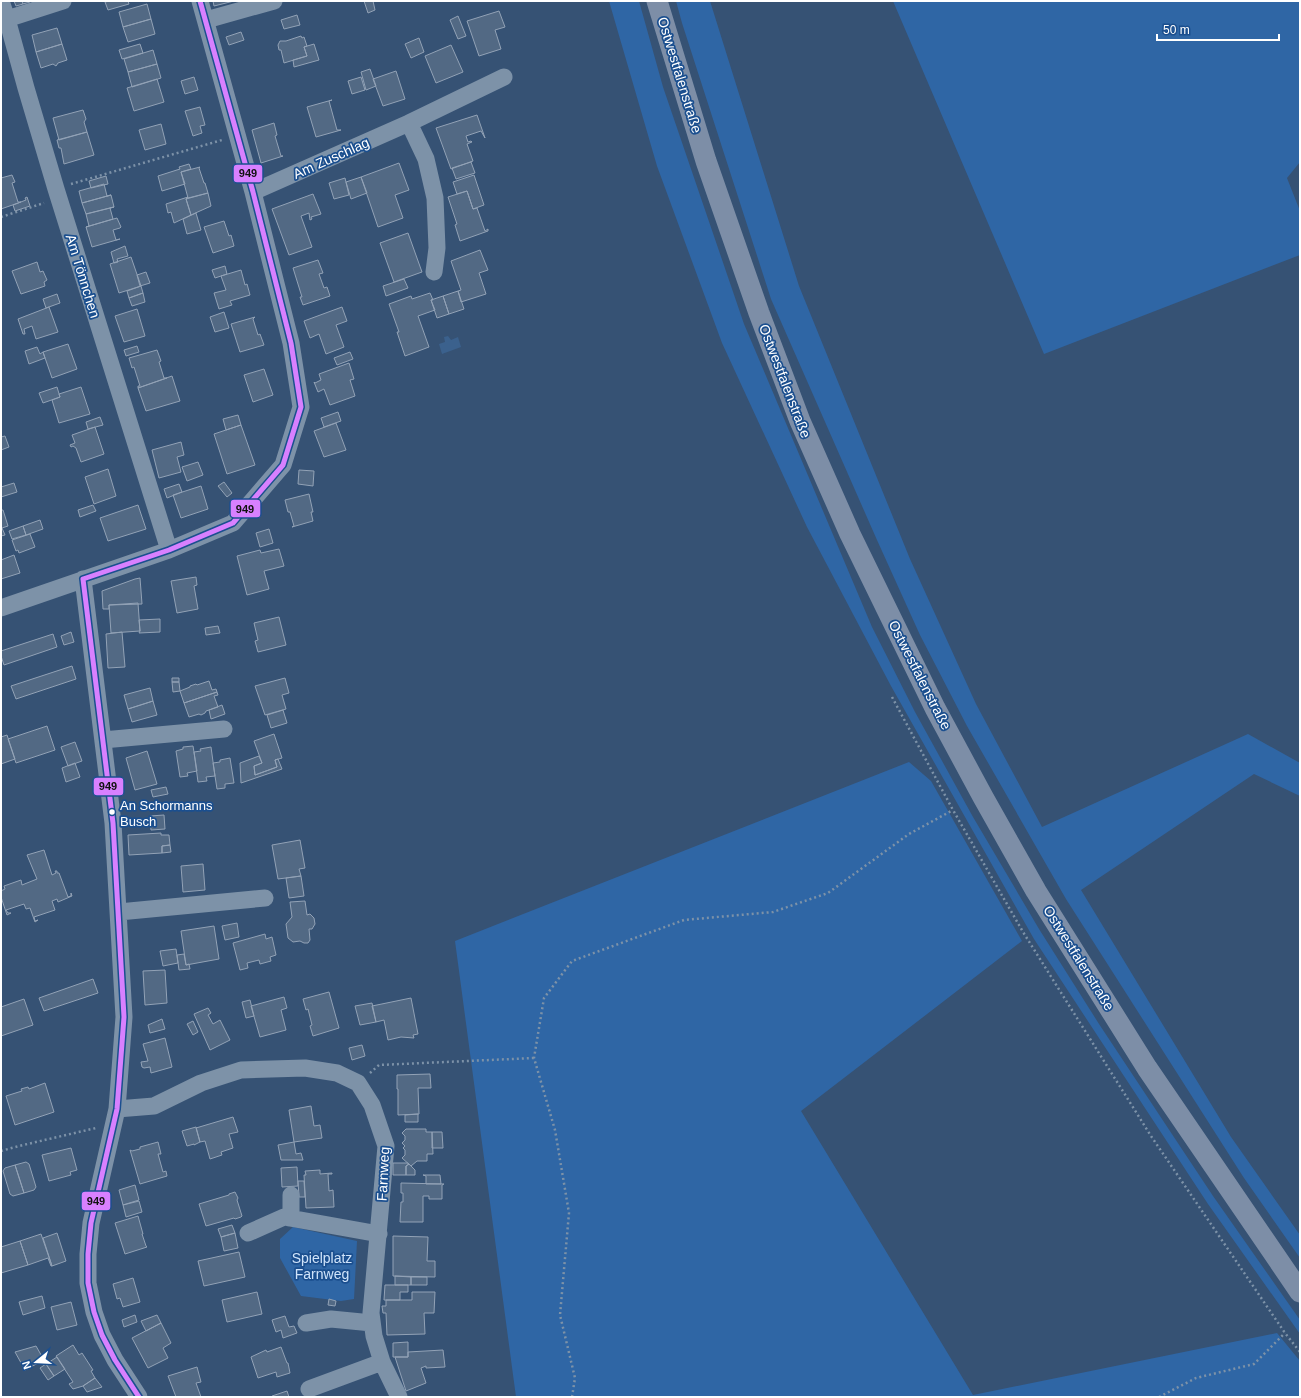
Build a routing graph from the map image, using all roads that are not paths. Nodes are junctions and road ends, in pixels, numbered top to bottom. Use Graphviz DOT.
graph roads {
  1 [pos="1,1"];
  2 [pos="63,1"];
  3 [pos="200,1"];
  4 [pos="274,1"];
  5 [pos="657,1"];
  6 [pos="7,19"];
  7 [pos="206,20"];
  8 [pos="504,78"];
  9 [pos="409,123"];
  10 [pos="252,192"];
  11 [pos="434,272"];
  12 [pos="169,550"];
  13 [pos="83,580"];
  14 [pos="1,608"];
  15 [pos="224,729"];
  16 [pos="103,740"];
  17 [pos="265,898"];
  18 [pos="119,912"];
  19 [pos="115,1117"];
  20 [pos="291,1195"];
  21 [pos="289,1218"];
  22 [pos="248,1233"];
  23 [pos="379,1234"];
  24 [pos="1300,1292"];
  25 [pos="372,1323"];
  26 [pos="306,1324"];
  27 [pos="382,1362"];
  28 [pos="309,1389"];
  29 [pos="139,1397"];
  30 [pos="398,1397"];
  1 -- 6 [label="street, Am Tönnchen"];
  2 -- 6 [label="street"];
  3 -- 7 [label="street"];
  4 -- 7 [label="street"];
  5 -- 24 [label="main road, Ostwestfalenstraße"];
  6 -- 12 [label="street, Am Tönnchen"];
  7 -- 10 [label="street"];
  8 -- 9 [label="street, Am Zuschlag"];
  9 -- 10 [label="street, Am Zuschlag"];
  9 -- 11 [label="street"];
  10 -- 12 [label="street"];
  12 -- 13 [label="street"];
  13 -- 14 [label="street"];
  13 -- 16 [label="street"];
  15 -- 16 [label="street"];
  16 -- 18 [label="street"];
  17 -- 18 [label="street"];
  18 -- 19 [label="street"];
  19 -- 23 [label="street, Farnweg"];
  19 -- 29 [label="street"];
  20 -- 21 [label="street"];
  21 -- 22 [label="street"];
  21 -- 23 [label="street"];
  23 -- 25 [label="street, Farnweg"];
  25 -- 26 [label="street"];
  25 -- 27 [label="street, Farnweg"];
  27 -- 28 [label="street"];
  27 -- 30 [label="street, Farnweg"];
}
